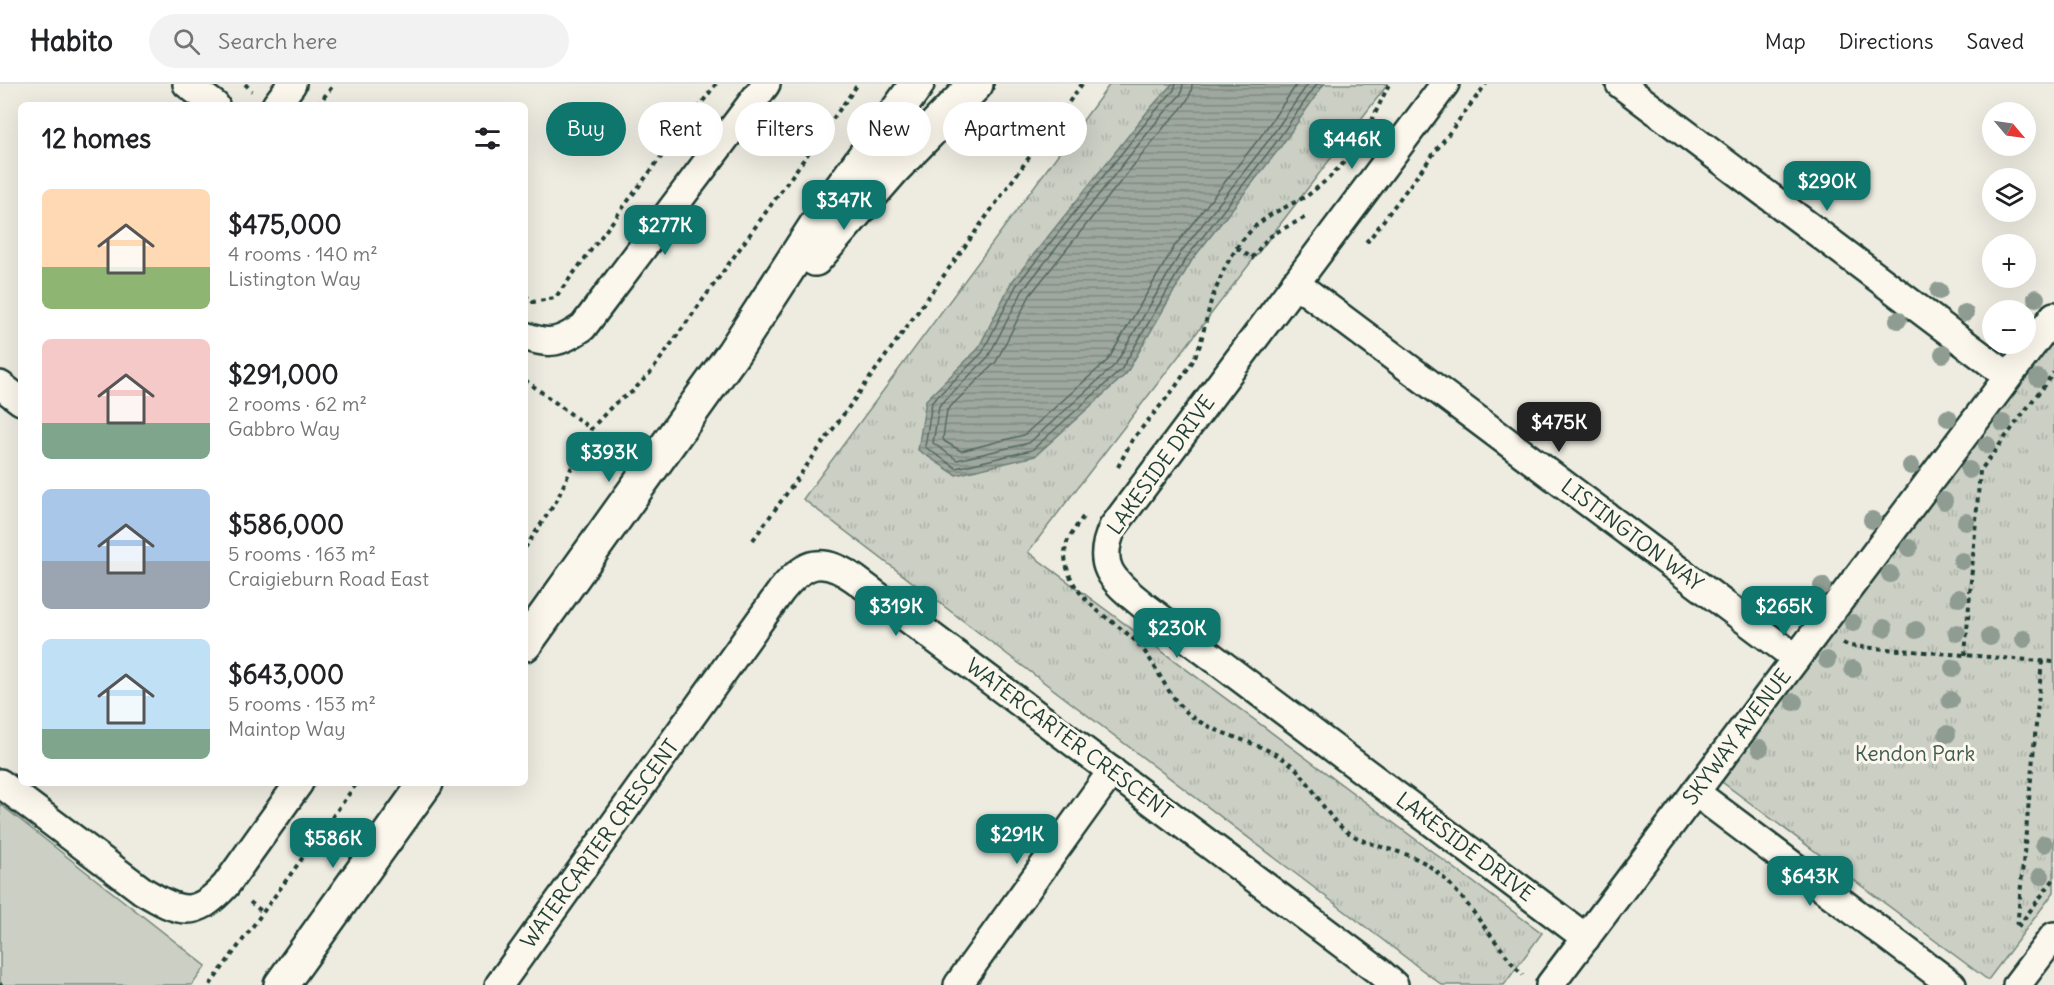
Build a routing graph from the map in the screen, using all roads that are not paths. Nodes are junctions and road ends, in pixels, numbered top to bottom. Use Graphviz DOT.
graph roads {
  1 [pos="188,84"];
  2 [pos="292,84"];
  3 [pos="766,84"];
  4 [pos="917,84"];
  5 [pos="976,84"];
  6 [pos="1445,84"];
  7 [pos="1620,84"];
  8 [pos="211,102"];
  9 [pos="278,102"];
  10 [pos="1295,283"];
  11 [pos="2054,316"];
  12 [pos="528,337"];
  13 [pos="734,352"];
  14 [pos="2008,376"];
  15 [pos="0,385"];
  16 [pos="18,399"];
  17 [pos="528,640"];
  18 [pos="1796,658"];
  19 [pos="1112,771"];
  20 [pos="0,783"];
  21 [pos="297,786"];
  22 [pos="424,786"];
  23 [pos="1695,792"];
  24 [pos="2054,936"];
  25 [pos="1586,938"];
  26 [pos="281,985"];
  27 [pos="499,985"];
  28 [pos="958,985"];
  29 [pos="1394,985"];
  30 [pos="1550,985"];
  31 [pos="1952,985"];
  32 [pos="2017,985"];
  1 -- 8 [label="street"];
  2 -- 9 [label="street"];
  3 -- 12 [label="street"];
  4 -- 13 [label="main road"];
  5 -- 13 [label="main road"];
  6 -- 10 [label="street, LAKESIDE DRIVE"];
  7 -- 14 [label="street"];
  10 -- 18 [label="street, LISTINGTON WAY"];
  10 -- 25 [label="street, LAKESIDE DRIVE"];
  11 -- 14 [label="street, SKYWAY AVENUE"];
  13 -- 17 [label="main road"];
  14 -- 18 [label="street, SKYWAY AVENUE"];
  15 -- 16 [label="street"];
  18 -- 23 [label="street, SKYWAY AVENUE"];
  19 -- 27 [label="street, WATERCARTER CRESCENT"];
  19 -- 28 [label="street"];
  19 -- 29 [label="street, WATERCARTER CRESCENT"];
  20 -- 21 [label="street"];
  22 -- 26 [label="main road"];
  23 -- 25 [label="street, SKYWAY AVENUE"];
  23 -- 31 [label="street"];
  24 -- 32 [label="street"];
  25 -- 30 [label="street, SKYWAY AVENUE"];
}
